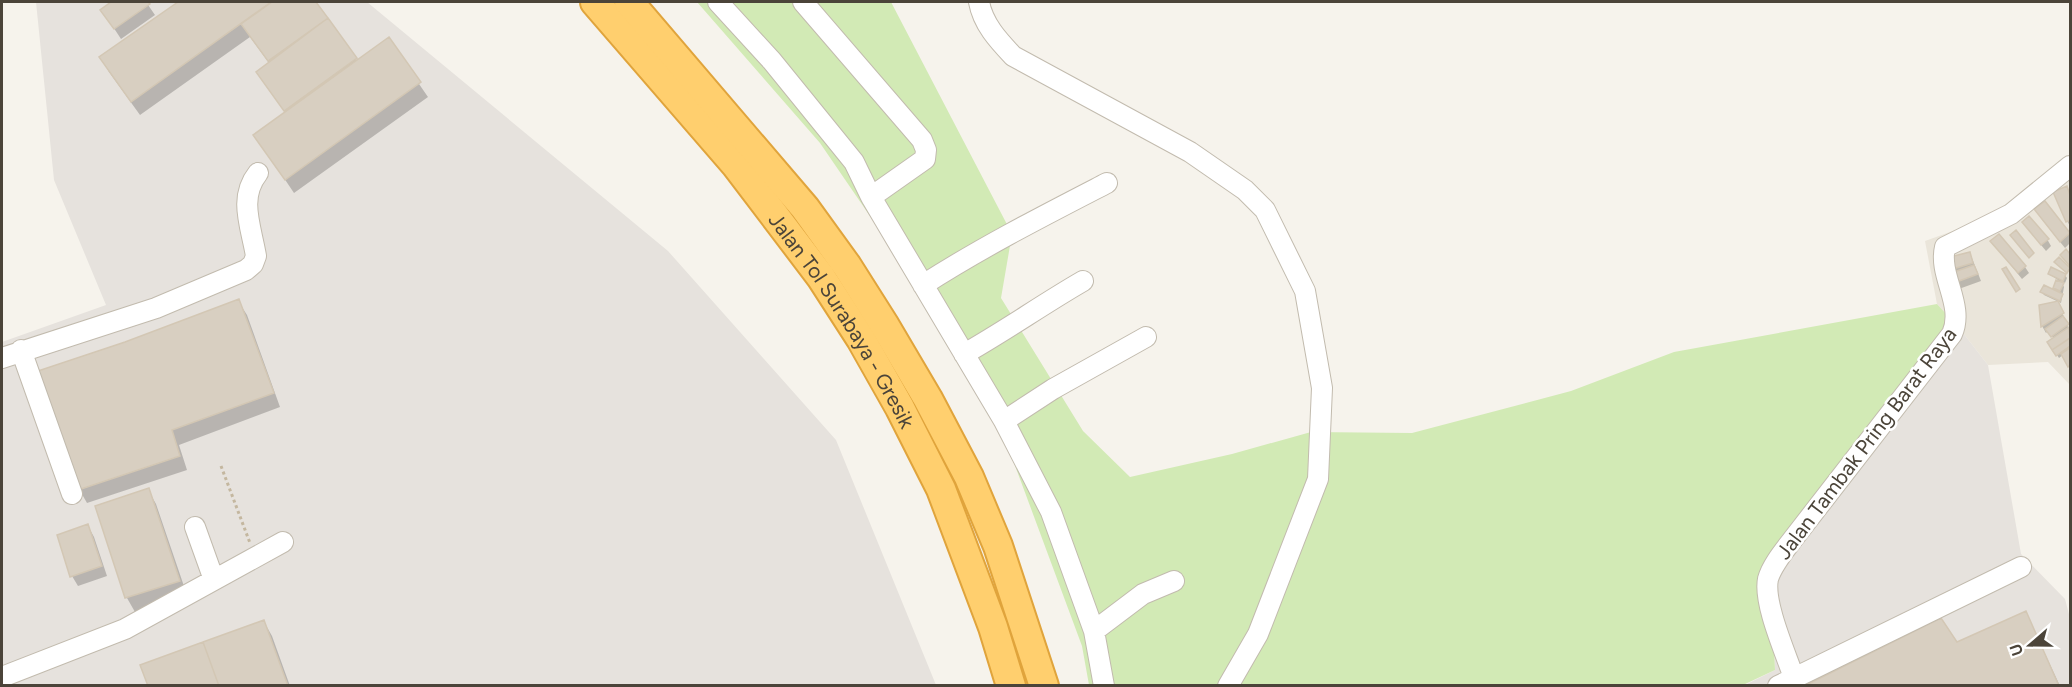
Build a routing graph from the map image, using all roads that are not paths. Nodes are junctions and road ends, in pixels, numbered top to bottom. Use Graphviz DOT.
graph roads {
  1 [pos="595,2"];
  2 [pos="629,2"];
  3 [pos="718,2"];
  4 [pos="803,2"];
  5 [pos="979,2"];
  6 [pos="2070,166"];
  7 [pos="258,173"];
  8 [pos="1107,183"];
  9 [pos="871,197"];
  10 [pos="1083,281"];
  11 [pos="923,285"];
  12 [pos="1146,337"];
  13 [pos="21,350"];
  14 [pos="964,354"];
  15 [pos="2,358"];
  16 [pos="1004,421"];
  17 [pos="72,494"];
  18 [pos="195,527"];
  19 [pos="283,542"];
  20 [pos="2021,567"];
  21 [pos="214,580"];
  22 [pos="1174,581"];
  23 [pos="1094,631"];
  24 [pos="2,677"];
  25 [pos="1786,682"];
  26 [pos="1011,686"];
  27 [pos="1044,686"];
  28 [pos="1104,686"];
  29 [pos="1228,686"];
  1 -- 26 [label="highway, Jalan Tol Surabaya - Gresik"];
  2 -- 27 [label="highway, Jalan Tol Surabaya - Gresik"];
  3 -- 9 [label="street"];
  4 -- 9 [label="street"];
  5 -- 29 [label="street"];
  6 -- 25 [label="street, Jalan Tambak Pring Barat Raya"];
  7 -- 13 [label="street"];
  8 -- 11 [label="street"];
  9 -- 11 [label="street"];
  10 -- 14 [label="street"];
  11 -- 14 [label="street"];
  12 -- 16 [label="street"];
  13 -- 15 [label="street"];
  13 -- 17 [label="street"];
  14 -- 16 [label="street"];
  16 -- 23 [label="street"];
  18 -- 21 [label="street"];
  19 -- 21 [label="street"];
  20 -- 25 [label="street"];
  21 -- 24 [label="street"];
  22 -- 23 [label="street"];
  23 -- 28 [label="street"];
}
